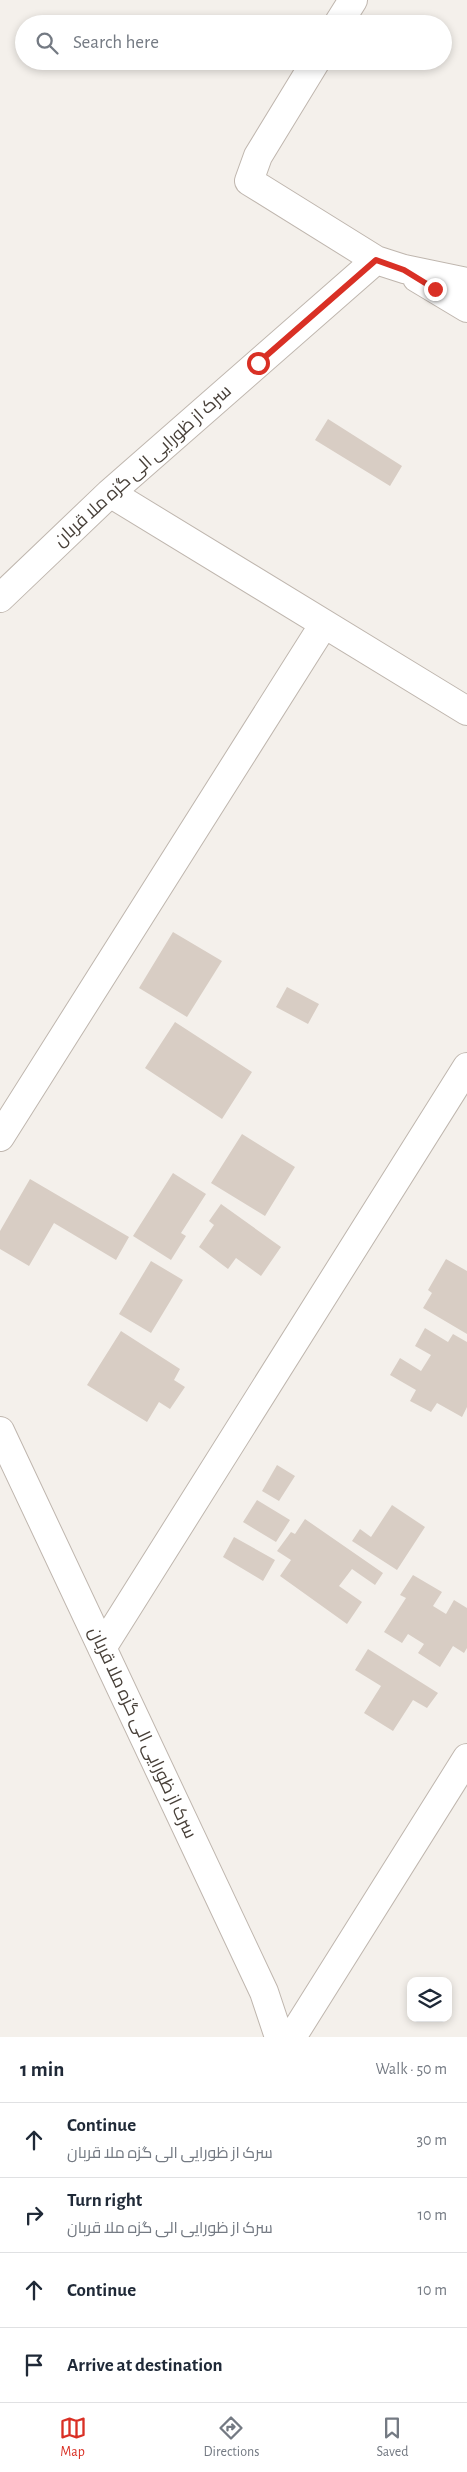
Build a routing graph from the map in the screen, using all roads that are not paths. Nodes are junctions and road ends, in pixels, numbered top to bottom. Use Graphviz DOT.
graph roads {
  1 [pos="353,0"];
  2 [pos="344,15"];
  3 [pos="311,70"];
  4 [pos="376,260"];
  5 [pos="404,270"];
  6 [pos="467,282"];
  7 [pos="467,308"];
  8 [pos="110,493"];
  9 [pos="0,598"];
  10 [pos="324,624"];
  11 [pos="467,711"];
  12 [pos="467,1067"];
  13 [pos="0,1137"];
  14 [pos="0,1431"];
  15 [pos="102,1648"];
  16 [pos="467,1758"];
  17 [pos="279,2037"];
  18 [pos="292,2037"];
  1 -- 2 [label="street"];
  3 -- 4 [label="street"];
  4 -- 5 [label="street"];
  4 -- 8 [label="street, سرک از ظورایی الی گزه ملا قربان"];
  5 -- 6 [label="street"];
  5 -- 7 [label="street"];
  8 -- 9 [label="street, سرک از ظورایی الی گزه ملا قربان"];
  8 -- 10 [label="street"];
  10 -- 11 [label="street"];
  10 -- 13 [label="street"];
  12 -- 15 [label="street"];
  14 -- 15 [label="street, سرک از ظورایی الی گزه ملا قربان"];
  15 -- 17 [label="street, سرک از ظورایی الی گزه ملا قربان"];
  16 -- 18 [label="street"];
}
